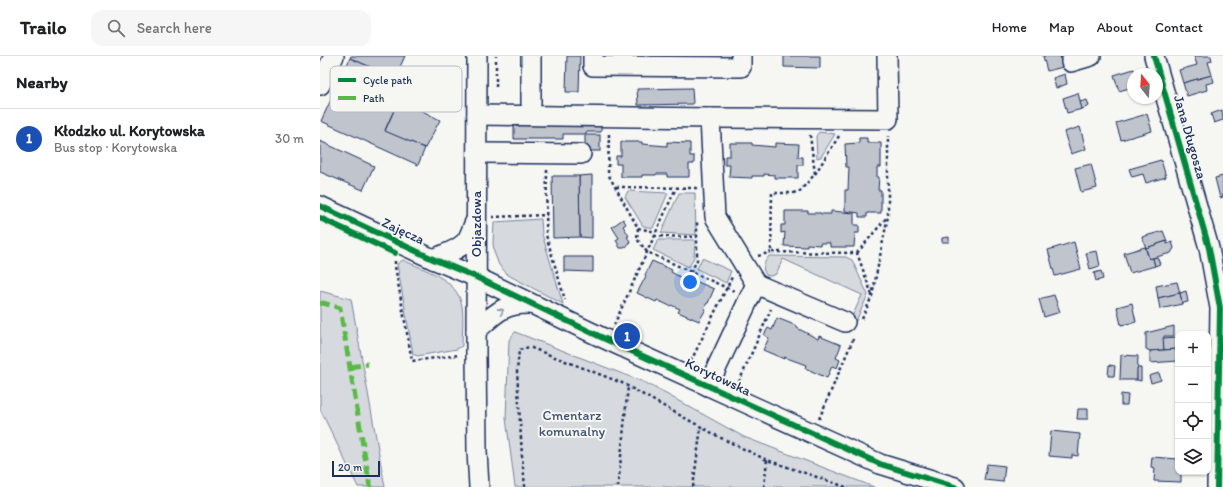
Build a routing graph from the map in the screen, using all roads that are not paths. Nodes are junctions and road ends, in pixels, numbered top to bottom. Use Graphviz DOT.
graph roads {
  1 [pos="334,56"];
  2 [pos="477,56"];
  3 [pos="531,56"];
  4 [pos="593,56"];
  5 [pos="741,56"];
  6 [pos="887,56"];
  7 [pos="1091,56"];
  8 [pos="1154,56"];
  9 [pos="1070,62"];
  10 [pos="320,85"];
  11 [pos="531,104"];
  12 [pos="477,115"];
  13 [pos="710,118"];
  14 [pos="477,153"];
  15 [pos="581,154"];
  16 [pos="320,206"];
  17 [pos="484,218"];
  18 [pos="1216,246"];
  19 [pos="434,259"];
  20 [pos="476,277"];
  21 [pos="753,291"];
  22 [pos="531,304"];
  23 [pos="854,326"];
  24 [pos="476,331"];
  25 [pos="708,386"];
  26 [pos="479,487"];
  27 [pos="955,487"];
  28 [pos="1217,487"];
  1 -- 10 [label="street"];
  2 -- 12 [label="street, Objazdowa"];
  3 -- 11 [label="street"];
  4 -- 5 [label="street"];
  6 -- 13 [label="street"];
  7 -- 9 [label="street"];
  8 -- 18 [label="street, Jana Długosza"];
  12 -- 13 [label="street"];
  12 -- 14 [label="street, Objazdowa"];
  13 -- 21 [label="street"];
  14 -- 15 [label="street"];
  14 -- 17 [label="street, Objazdowa"];
  16 -- 19 [label="street, Zajęcza"];
  17 -- 19 [label="street"];
  17 -- 20 [label="street, Objazdowa"];
  18 -- 28 [label="street, Jana Długosza"];
  19 -- 20 [label="street, Zajęcza"];
  20 -- 22 [label="street, Korytowska"];
  20 -- 24 [label="street, Objazdowa"];
  21 -- 23 [label="street"];
  21 -- 25 [label="street"];
  24 -- 22 [label="street, one-way"];
  22 -- 25 [label="street, Korytowska"];
  24 -- 26 [label="street, Objazdowa"];
  25 -- 27 [label="street, Korytowska"];
}
